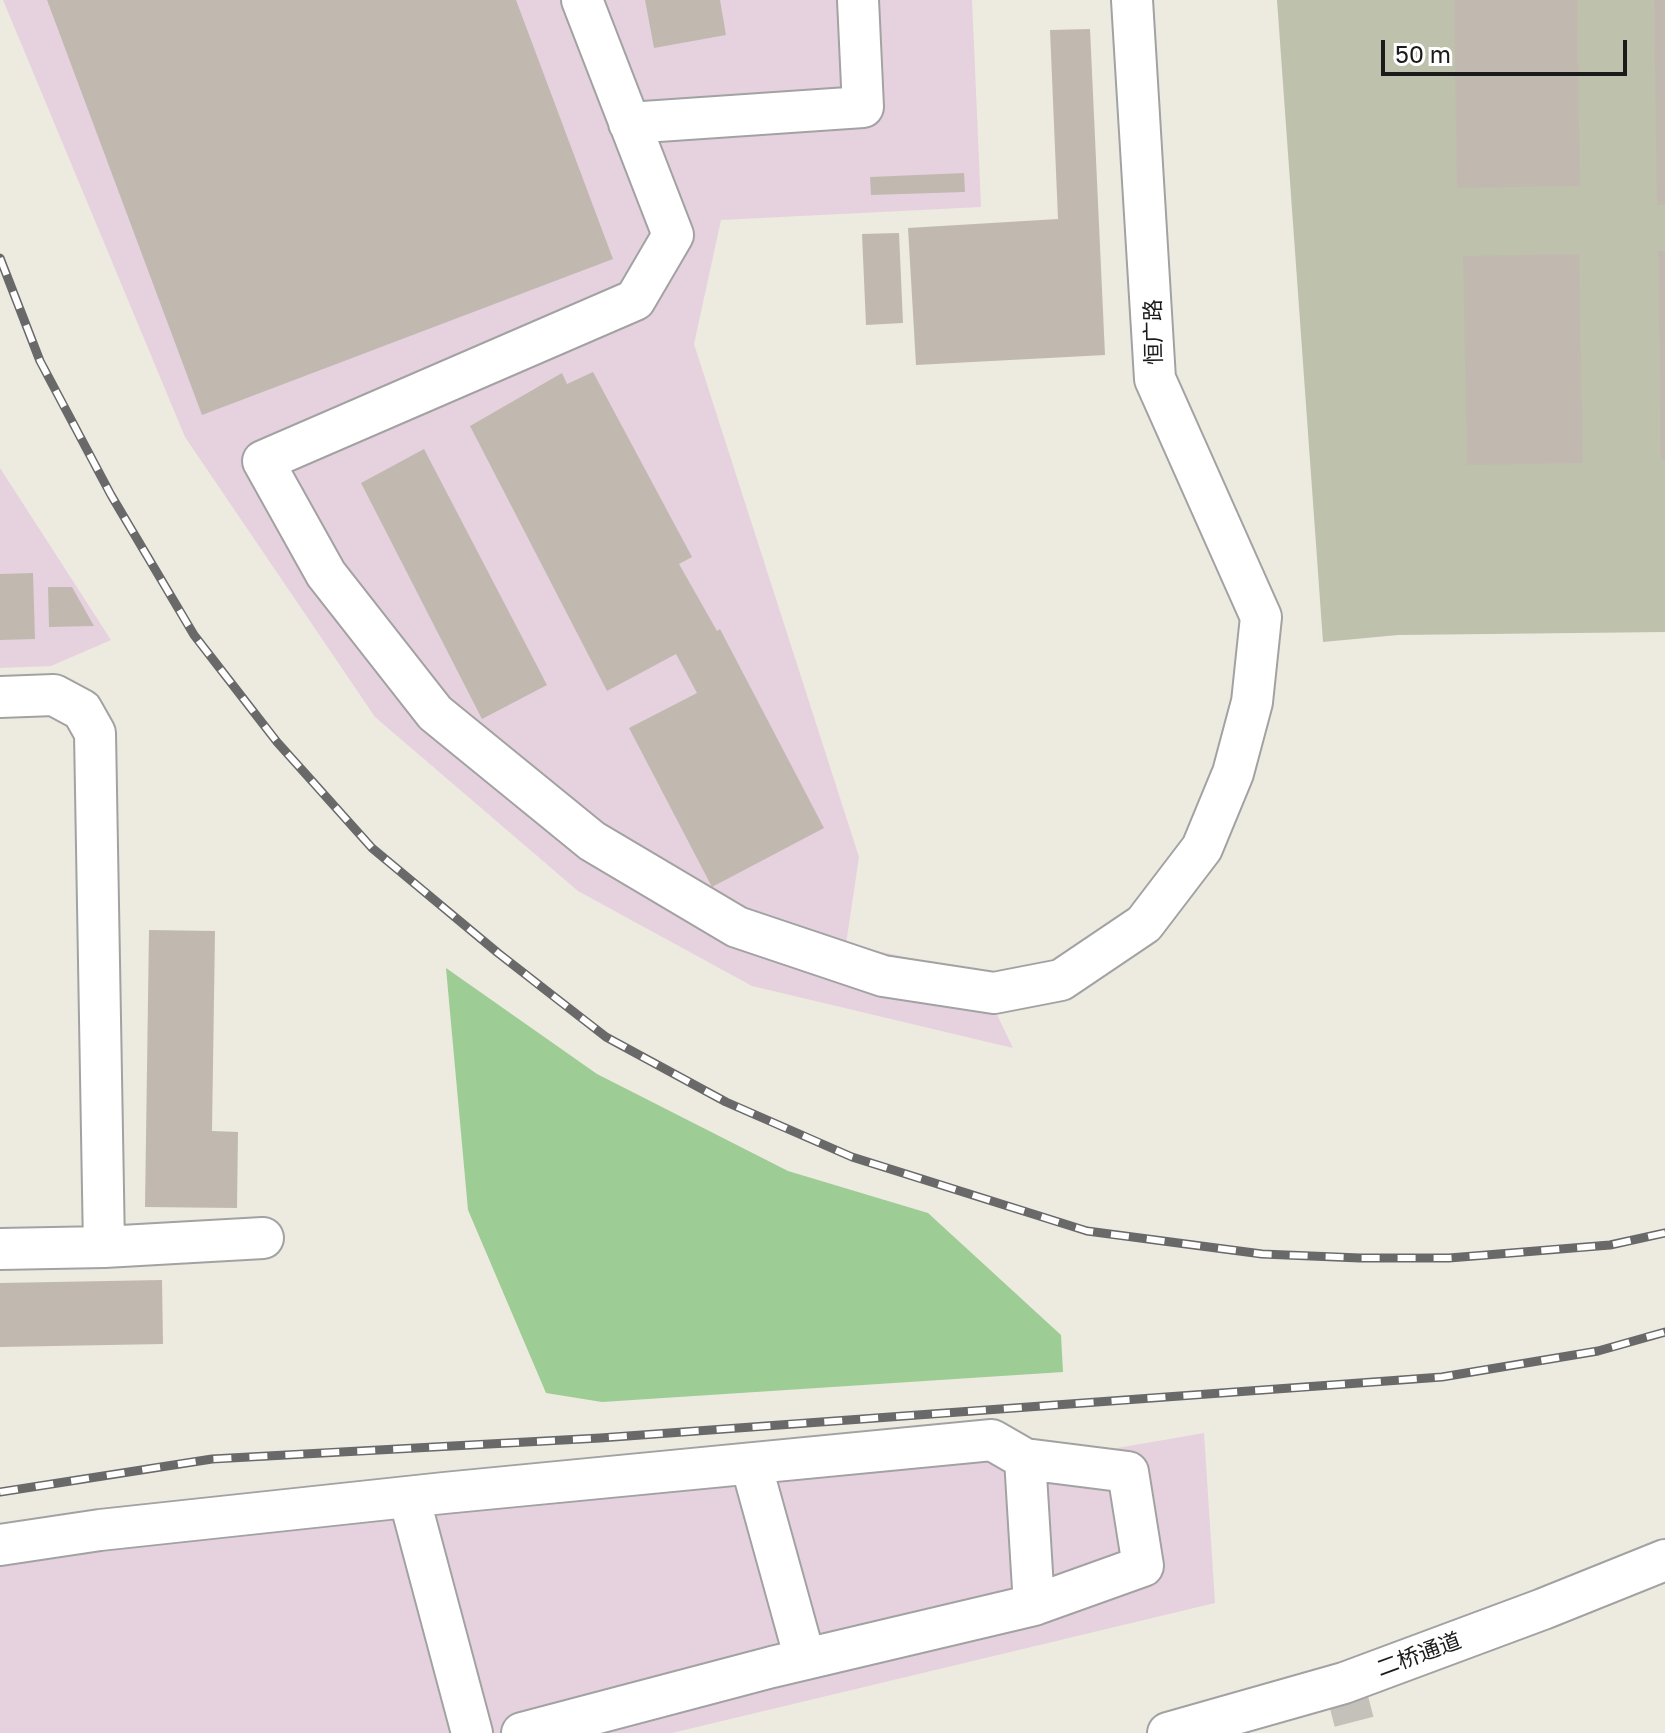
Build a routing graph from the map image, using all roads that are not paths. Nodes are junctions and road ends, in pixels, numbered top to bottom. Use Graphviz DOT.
graph roads {
  1 [pos="582,0"];
  2 [pos="858,0"];
  3 [pos="1132,0"];
  4 [pos="1148,0"];
  5 [pos="629,123"];
  6 [pos="1155,379"];
  7 [pos="0,697"];
  8 [pos="263,1238"];
  9 [pos="104,1247"];
  10 [pos="0,1249"];
  11 [pos="1025,1459"];
  12 [pos="751,1464"];
  13 [pos="409,1497"];
  14 [pos="0,1545"];
  15 [pos="1665,1560"];
  16 [pos="1034,1605"];
  17 [pos="805,1659"];
  18 [pos="472,1733"];
  19 [pos="522,1733"];
  20 [pos="1168,1733"];
  1 -- 5 [label="street"];
  2 -- 5 [label="street"];
  3 -- 6 [label="street, 恒广路"];
  4 -- 6 [label="street, 恒广路"];
  5 -- 6 [label="street"];
  7 -- 9 [label="street"];
  8 -- 9 [label="street"];
  9 -- 10 [label="street"];
  11 -- 12 [label="street"];
  11 -- 16 [label="street"];
  11 -- 16 [label="street"];
  12 -- 13 [label="street"];
  12 -- 17 [label="street"];
  13 -- 14 [label="street"];
  13 -- 18 [label="street"];
  15 -- 20 [label="street, 二桥通道"];
  16 -- 17 [label="street"];
  17 -- 19 [label="street"];
}
